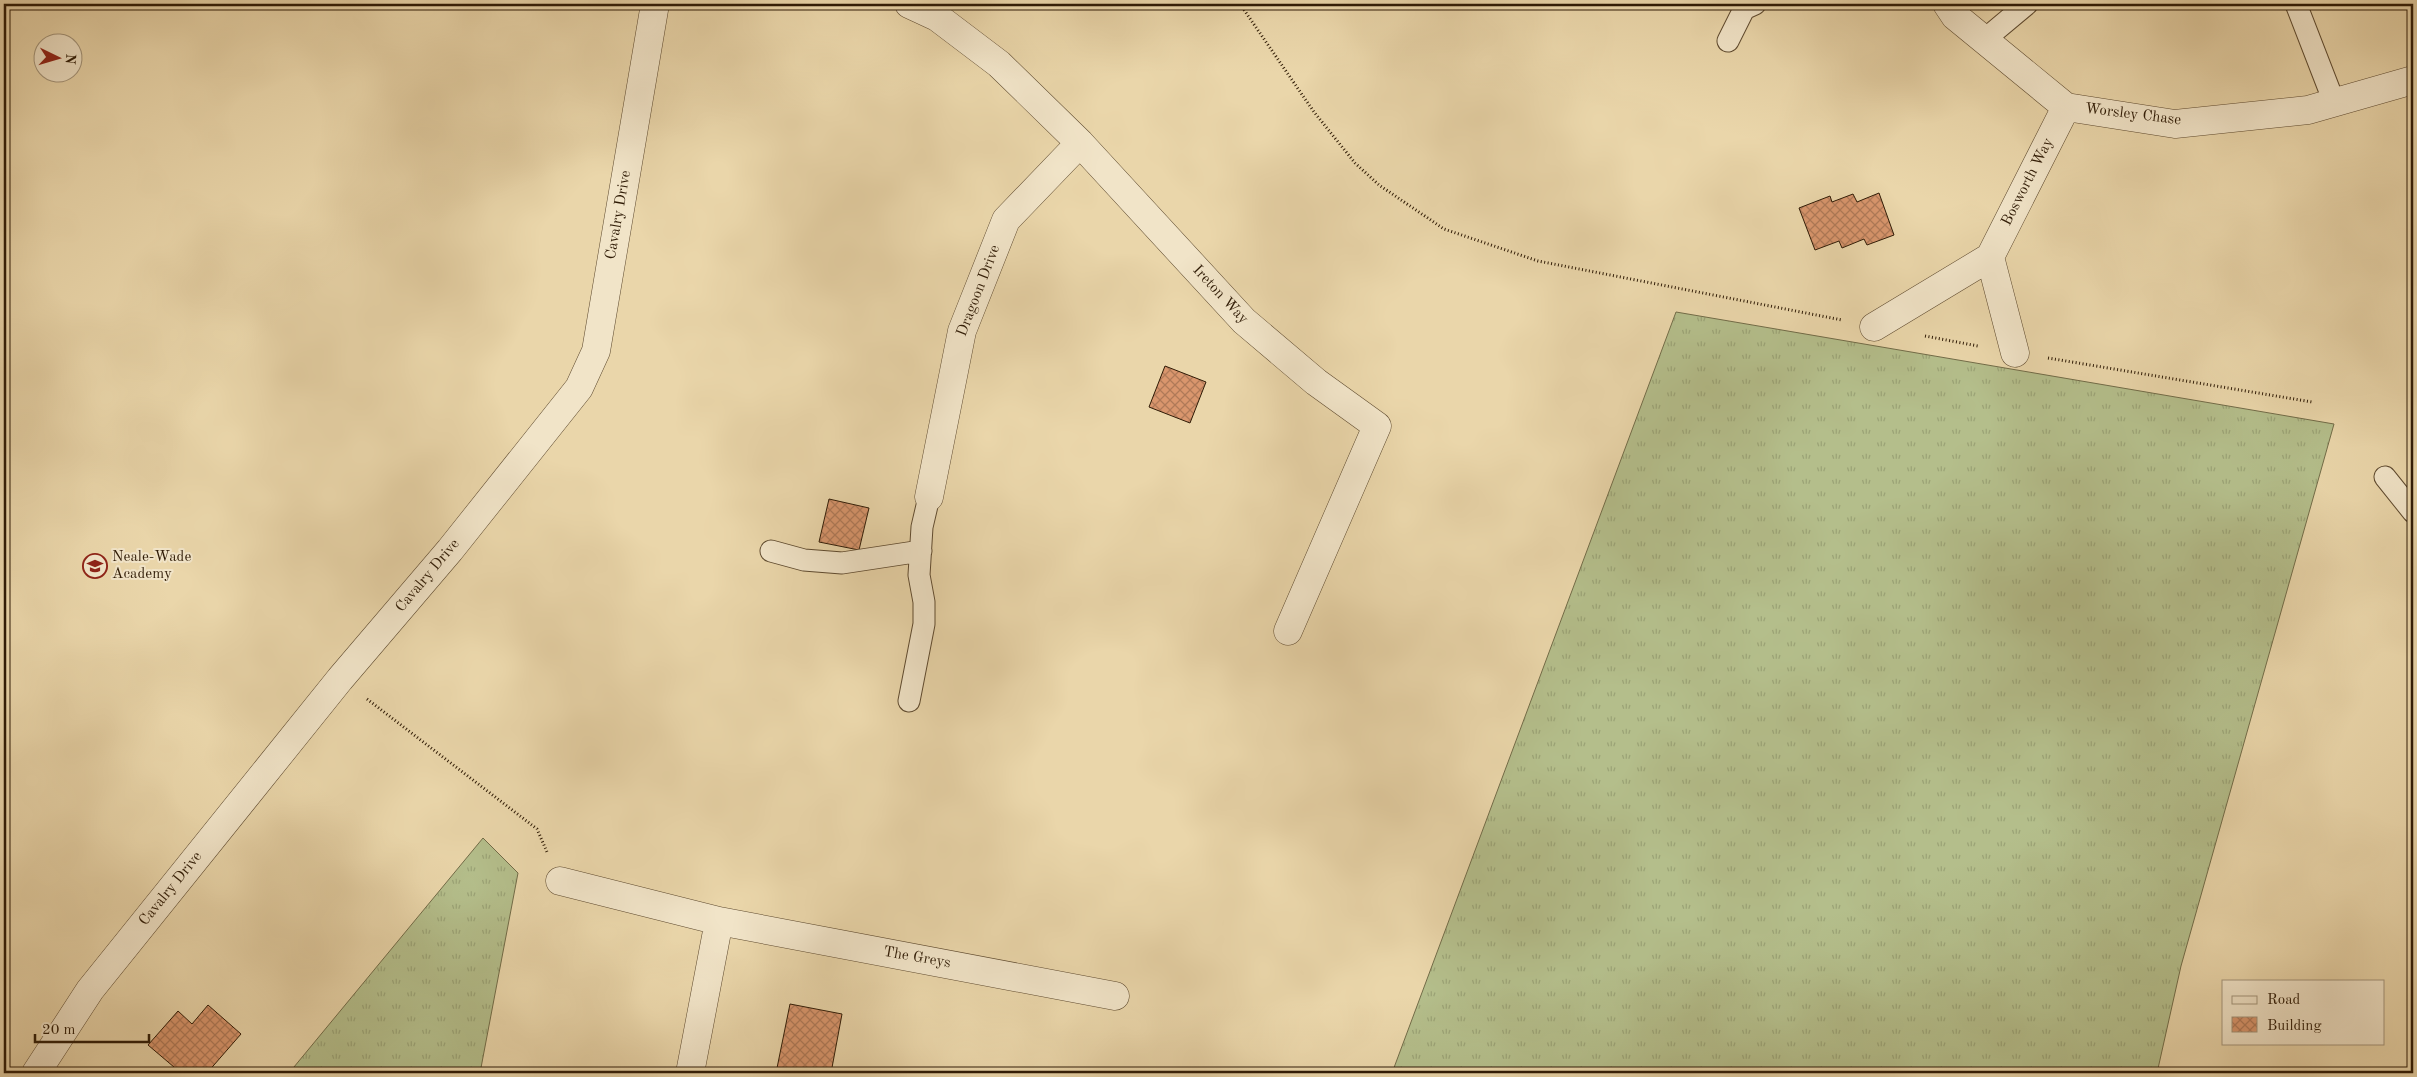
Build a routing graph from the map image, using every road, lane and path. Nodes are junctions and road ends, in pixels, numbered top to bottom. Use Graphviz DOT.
graph roads {
  1 [pos="655,4"];
  2 [pos="909,4"];
  3 [pos="1240,4"];
  4 [pos="1755,4"];
  5 [pos="1947,4"];
  6 [pos="2027,4"];
  7 [pos="2296,4"];
  8 [pos="1984,40"];
  9 [pos="1728,41"];
  10 [pos="2413,80"];
  11 [pos="2334,102"];
  12 [pos="2066,106"];
  13 [pos="1080,143"];
  14 [pos="1990,257"];
  15 [pos="1874,326"];
  16 [pos="2015,353"];
  17 [pos="2312,402"];
  18 [pos="2385,478"];
  19 [pos="929,497"];
  20 [pos="2413,512"];
  21 [pos="771,551"];
  22 [pos="921,551"];
  23 [pos="1288,631"];
  24 [pos="340,679"];
  25 [pos="909,701"];
  26 [pos="560,881"];
  27 [pos="720,922"];
  28 [pos="1115,996"];
  29 [pos="36,1073"];
  30 [pos="690,1073"];
  1 -- 24 [label="street, Cavalry Drive"];
  2 -- 13 [label="street, Ireton Way"];
  3 -- 15 [label="path"];
  4 -- 9 [label="lane"];
  5 -- 8 [label="street, Worsley Chase"];
  6 -- 8 [label="lane"];
  7 -- 11 [label="lane"];
  8 -- 12 [label="street, Worsley Chase"];
  10 -- 11 [label="street, Worsley Chase"];
  11 -- 12 [label="street, Worsley Chase"];
  12 -- 14 [label="street, Bosworth Way"];
  13 -- 19 [label="street, Dragoon Drive"];
  13 -- 23 [label="street, Ireton Way"];
  14 -- 15 [label="street"];
  14 -- 16 [label="street"];
  15 -- 16 [label="path"];
  16 -- 17 [label="path"];
  18 -- 20 [label="lane"];
  19 -- 22 [label="lane"];
  21 -- 22 [label="lane"];
  22 -- 25 [label="lane"];
  24 -- 26 [label="path"];
  24 -- 29 [label="street, Cavalry Drive"];
  26 -- 27 [label="street, The Greys"];
  27 -- 28 [label="street, The Greys"];
  27 -- 30 [label="street"];
}
